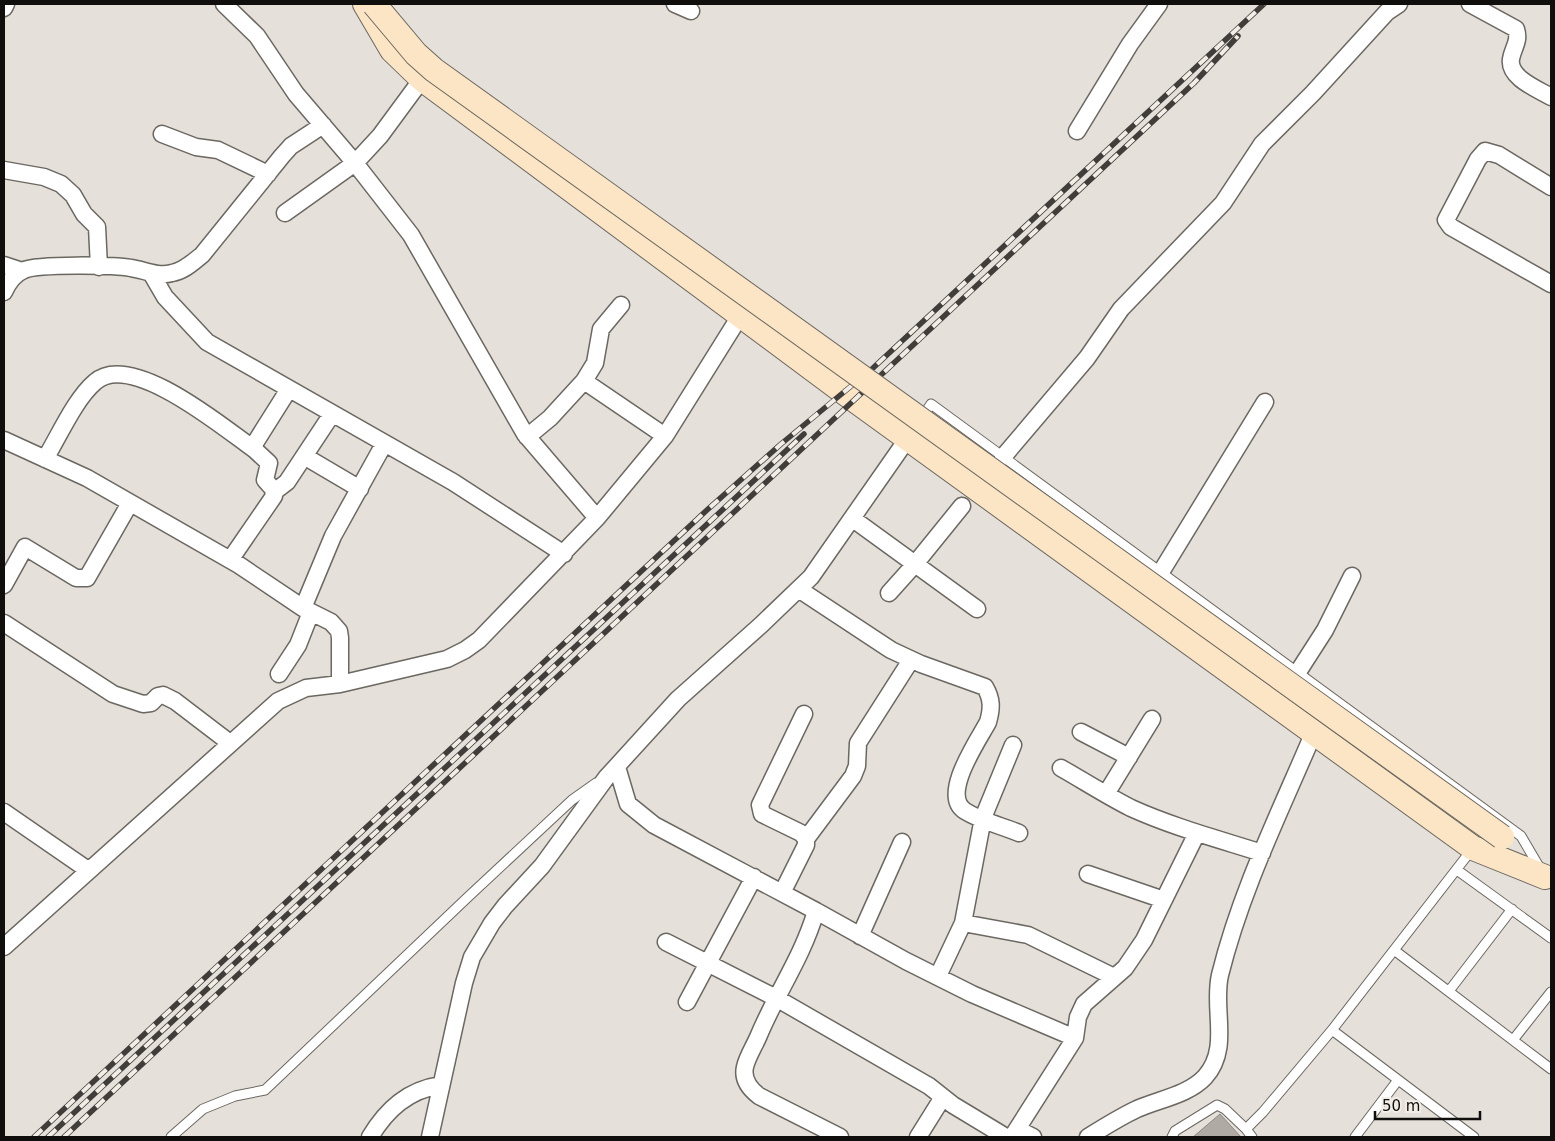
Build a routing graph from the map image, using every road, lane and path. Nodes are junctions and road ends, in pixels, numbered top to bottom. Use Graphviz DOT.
graph roads {
  1 [pos="6,4"];
  2 [pos="224,4"];
  3 [pos="365,4"];
  4 [pos="374,4"];
  5 [pos="675,4"];
  6 [pos="1159,4"];
  7 [pos="1399,4"];
  8 [pos="1481,6"];
  9 [pos="4,8"];
  10 [pos="691,11"];
  11 [pos="422,79"];
  12 [pos="1551,97"];
  13 [pos="323,125"];
  14 [pos="1077,131"];
  15 [pos="162,134"];
  16 [pos="355,163"];
  17 [pos="4,170"];
  18 [pos="268,174"];
  19 [pos="1551,187"];
  20 [pos="285,213"];
  21 [pos="4,265"];
  22 [pos="100,267"];
  23 [pos="22,270"];
  24 [pos="151,273"];
  25 [pos="1551,284"];
  26 [pos="4,292"];
  27 [pos="621,305"];
  28 [pos="740,316"];
  29 [pos="584,381"];
  30 [pos="289,389"];
  31 [pos="1265,402"];
  32 [pos="332,414"];
  33 [pos="913,431"];
  34 [pos="665,436"];
  35 [pos="527,437"];
  36 [pos="4,440"];
  37 [pos="384,444"];
  38 [pos="255,450"];
  39 [pos="304,456"];
  40 [pos="1003,457"];
  41 [pos="46,459"];
  42 [pos="360,489"];
  43 [pos="274,492"];
  44 [pos="130,503"];
  45 [pos="962,506"];
  46 [pos="597,518"];
  47 [pos="852,519"];
  48 [pos="564,554"];
  49 [pos="230,560"];
  50 [pos="916,564"];
  51 [pos="1161,572"];
  52 [pos="1352,576"];
  53 [pos="4,585"];
  54 [pos="800,590"];
  55 [pos="889,593"];
  56 [pos="977,608"];
  57 [pos="307,610"];
  58 [pos="4,623"];
  59 [pos="911,660"];
  60 [pos="1298,672"];
  61 [pos="279,674"];
  62 [pos="340,684"];
  63 [pos="804,714"];
  64 [pos="1152,719"];
  65 [pos="1081,732"];
  66 [pos="1314,732"];
  67 [pos="230,743"];
  68 [pos="1013,745"];
  69 [pos="1129,757"];
  70 [pos="1061,768"];
  71 [pos="614,770"];
  72 [pos="1106,794"];
  73 [pos="4,812"];
  74 [pos="983,818"];
  75 [pos="1019,832"];
  76 [pos="1197,833"];
  77 [pos="806,840"];
  78 [pos="902,842"];
  79 [pos="1473,848"];
  80 [pos="1262,853"];
  81 [pos="88,870"];
  82 [pos="1457,870"];
  83 [pos="1088,874"];
  84 [pos="754,877"];
  85 [pos="1548,881"];
  86 [pos="783,892"];
  87 [pos="1164,900"];
  88 [pos="1512,910"];
  89 [pos="816,911"];
  90 [pos="963,923"];
  91 [pos="860,936"];
  92 [pos="1551,938"];
  93 [pos="666,942"];
  94 [pos="4,947"];
  95 [pos="1394,950"];
  96 [pos="708,964"];
  97 [pos="938,976"];
  98 [pos="1114,977"];
  99 [pos="1449,991"];
  100 [pos="1551,992"];
  101 [pos="776,998"];
  102 [pos="687,1002"];
  103 [pos="1332,1030"];
  104 [pos="1075,1038"];
  105 [pos="1513,1040"];
  106 [pos="1551,1069"];
  107 [pos="1398,1080"];
  108 [pos="441,1085"];
  109 [pos="943,1096"];
  110 [pos="1246,1130"];
  111 [pos="814,1131"];
  112 [pos="1012,1134"];
  113 [pos="171,1137"];
  114 [pos="370,1137"];
  115 [pos="430,1137"];
  116 [pos="840,1137"];
  117 [pos="918,1137"];
  118 [pos="1033,1137"];
  119 [pos="1088,1137"];
  120 [pos="1172,1137"];
  121 [pos="1252,1137"];
  122 [pos="1355,1137"];
  123 [pos="1474,1137"];
  1 -- 9 [label="street"];
  2 -- 13 [label="street"];
  3 -- 11 [label="street"];
  4 -- 85 [label="street, bridge"];
  5 -- 10 [label="street"];
  6 -- 14 [label="street"];
  7 -- 40 [label="street"];
  8 -- 12 [label="street"];
  11 -- 16 [label="street"];
  11 -- 28 [label="street"];
  13 -- 16 [label="street"];
  13 -- 18 [label="street"];
  15 -- 18 [label="street"];
  16 -- 20 [label="street"];
  16 -- 35 [label="street"];
  17 -- 22 [label="street"];
  18 -- 24 [label="street"];
  19 -- 25 [label="street"];
  21 -- 23 [label="street"];
  22 -- 23 [label="street"];
  22 -- 24 [label="street"];
  23 -- 26 [label="street"];
  24 -- 30 [label="street"];
  27 -- 29 [label="street"];
  28 -- 33 [label="street"];
  28 -- 34 [label="street"];
  29 -- 34 [label="street"];
  29 -- 35 [label="street"];
  30 -- 32 [label="street"];
  30 -- 38 [label="street"];
  31 -- 51 [label="street"];
  32 -- 37 [label="street"];
  32 -- 39 [label="street"];
  33 -- 40 [label="lane"];
  33 -- 47 [label="street"];
  33 -- 66 [label="street"];
  34 -- 46 [label="street"];
  35 -- 46 [label="street"];
  36 -- 41 [label="street"];
  37 -- 42 [label="street"];
  37 -- 48 [label="street"];
  38 -- 41 [label="street"];
  38 -- 43 [label="street"];
  39 -- 42 [label="street"];
  39 -- 43 [label="street"];
  40 -- 51 [label="lane"];
  41 -- 44 [label="street"];
  42 -- 57 [label="street"];
  43 -- 49 [label="street"];
  44 -- 49 [label="street"];
  44 -- 53 [label="street"];
  45 -- 50 [label="street"];
  46 -- 48 [label="street"];
  47 -- 50 [label="street"];
  47 -- 54 [label="street"];
  48 -- 62 [label="street"];
  49 -- 57 [label="street"];
  50 -- 55 [label="street"];
  50 -- 56 [label="street"];
  51 -- 60 [label="lane"];
  52 -- 60 [label="street"];
  54 -- 59 [label="street"];
  54 -- 71 [label="street"];
  57 -- 61 [label="street"];
  57 -- 62 [label="street"];
  58 -- 67 [label="street"];
  59 -- 74 [label="street"];
  59 -- 77 [label="street"];
  60 -- 85 [label="lane"];
  62 -- 67 [label="street"];
  63 -- 77 [label="street"];
  64 -- 69 [label="street"];
  65 -- 69 [label="street"];
  66 -- 79 [label="street"];
  66 -- 80 [label="street"];
  67 -- 81 [label="street"];
  68 -- 74 [label="street"];
  69 -- 72 [label="street"];
  70 -- 72 [label="street"];
  71 -- 84 [label="street"];
  71 -- 108 [label="street"];
  71 -- 113 [label="lane"];
  72 -- 76 [label="street"];
  73 -- 81 [label="street"];
  74 -- 75 [label="street"];
  74 -- 90 [label="street"];
  76 -- 80 [label="street"];
  76 -- 87 [label="street"];
  77 -- 86 [label="street"];
  78 -- 91 [label="street"];
  79 -- 82 [label="lane"];
  79 -- 85 [label="street"];
  80 -- 119 [label="street"];
  81 -- 94 [label="street"];
  82 -- 88 [label="lane"];
  82 -- 95 [label="lane"];
  83 -- 87 [label="street"];
  84 -- 86 [label="street"];
  84 -- 96 [label="street"];
  86 -- 89 [label="street"];
  87 -- 98 [label="street"];
  88 -- 92 [label="lane"];
  88 -- 99 [label="lane"];
  89 -- 91 [label="street"];
  89 -- 101 [label="street"];
  90 -- 97 [label="street"];
  90 -- 98 [label="street"];
  91 -- 97 [label="street"];
  93 -- 96 [label="street"];
  95 -- 99 [label="lane"];
  95 -- 103 [label="lane"];
  96 -- 101 [label="street"];
  96 -- 102 [label="street"];
  97 -- 104 [label="street"];
  98 -- 104 [label="street"];
  99 -- 105 [label="lane"];
  100 -- 105 [label="lane"];
  101 -- 109 [label="street"];
  101 -- 111 [label="street"];
  103 -- 107 [label="lane"];
  103 -- 110 [label="lane"];
  104 -- 112 [label="street"];
  105 -- 106 [label="lane"];
  107 -- 122 [label="lane"];
  107 -- 123 [label="lane"];
  108 -- 114 [label="street"];
  108 -- 115 [label="street"];
  109 -- 112 [label="street"];
  109 -- 117 [label="street"];
  110 -- 120 [label="lane"];
  110 -- 121 [label="lane"];
  111 -- 116 [label="street"];
  112 -- 118 [label="street"];
}
